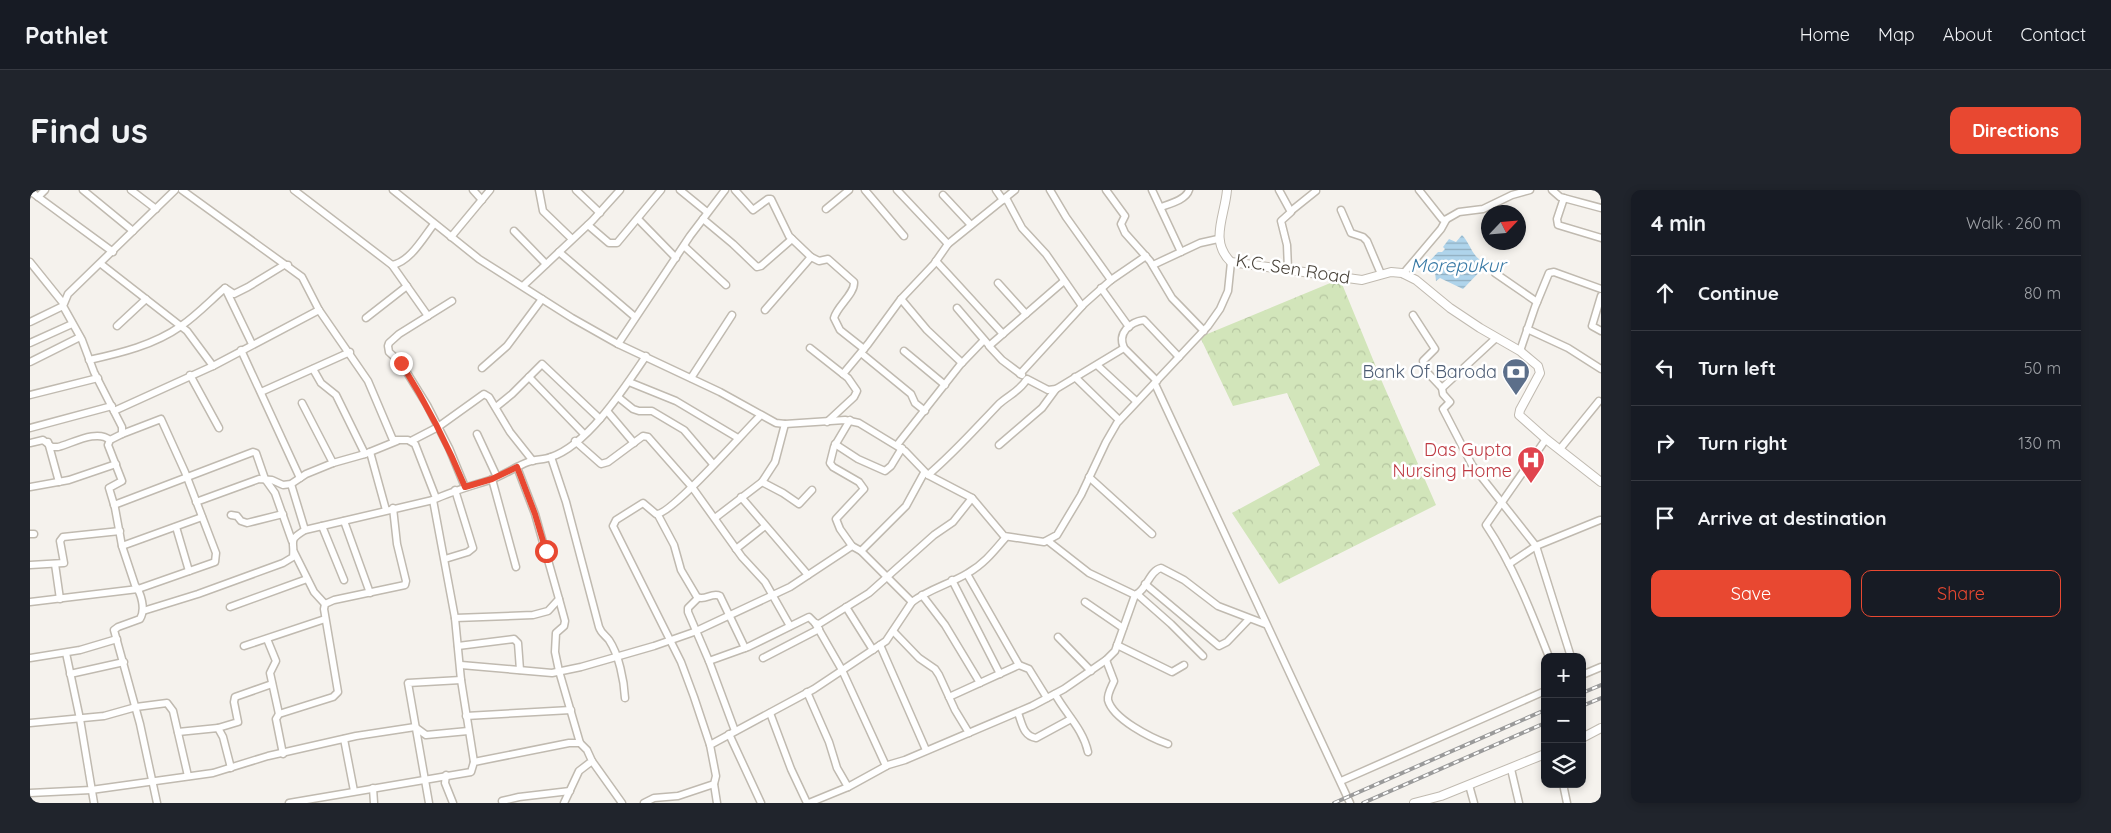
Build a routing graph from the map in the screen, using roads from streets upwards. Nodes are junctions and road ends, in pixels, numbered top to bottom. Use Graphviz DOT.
graph roads {
  1 [pos="45,190"];
  2 [pos="83,190"];
  3 [pos="131,190"];
  4 [pos="175,190"];
  5 [pos="182,190"];
  6 [pos="294,190"];
  7 [pos="393,190"];
  8 [pos="473,190"];
  9 [pos="490,190"];
  10 [pos="539,190"];
  11 [pos="576,190"];
  12 [pos="620,190"];
  13 [pos="661,190"];
  14 [pos="680,190"];
  15 [pos="725,190"];
  16 [pos="736,190"];
  17 [pos="849,190"];
  18 [pos="866,190"];
  19 [pos="897,190"];
  20 [pos="996,190"];
  21 [pos="1015,190"];
  22 [pos="1050,190"];
  23 [pos="1106,190"];
  24 [pos="1152,190"];
  25 [pos="1188,190"];
  26 [pos="1227,190"];
  27 [pos="1278,190"];
  28 [pos="1419,190"];
  29 [pos="1530,190"];
  30 [pos="1552,190"];
  31 [pos="30,191"];
  32 [pos="1316,191"];
  33 [pos="1515,192"];
  34 [pos="943,195"];
  35 [pos="38,197"];
  36 [pos="1564,198"];
  37 [pos="1004,199"];
  38 [pos="482,200"];
  39 [pos="1160,207"];
  40 [pos="1601,208"];
  41 [pos="156,209"];
  42 [pos="826,209"];
  43 [pos="1341,210"];
  44 [pos="1291,211"];
  45 [pos="600,212"];
  46 [pos="707,212"];
  47 [pos="638,219"];
  48 [pos="702,219"];
  49 [pos="1446,220"];
  50 [pos="434,224"];
  51 [pos="588,225"];
  52 [pos="971,225"];
  53 [pos="133,231"];
  54 [pos="514,231"];
  55 [pos="904,236"];
  56 [pos="451,237"];
  57 [pos="1601,238"];
  58 [pos="572,239"];
  59 [pos="792,239"];
  60 [pos="1218,239"];
  61 [pos="948,244"];
  62 [pos="684,246"];
  63 [pos="113,252"];
  64 [pos="559,252"];
  65 [pos="1181,252"];
  66 [pos="1146,256"];
  67 [pos="811,257"];
  68 [pos="676,258"];
  69 [pos="936,261"];
  70 [pos="30,262"];
  71 [pos="1231,262"];
  72 [pos="101,264"];
  73 [pos="546,264"];
  74 [pos="288,265"];
  75 [pos="392,265"];
  76 [pos="1153,265"];
  77 [pos="1288,269"];
  78 [pos="1495,273"];
  79 [pos="1382,274"];
  80 [pos="1403,274"];
  81 [pos="1111,280"];
  82 [pos="1064,281"];
  83 [pos="998,283"];
  84 [pos="726,285"];
  85 [pos="407,286"];
  86 [pos="523,286"];
  87 [pos="225,288"];
  88 [pos="1101,288"];
  89 [pos="1601,289"];
  90 [pos="1601,296"];
  91 [pos="542,298"];
  92 [pos="146,299"];
  93 [pos="901,300"];
  94 [pos="452,301"];
  95 [pos="1537,302"];
  96 [pos="63,304"];
  97 [pos="1082,306"];
  98 [pos="957,308"];
  99 [pos="319,310"];
  100 [pos="765,310"];
  101 [pos="1026,314"];
  102 [pos="732,315"];
  103 [pos="1413,315"];
  104 [pos="428,316"];
  105 [pos="635,317"];
  106 [pos="366,318"];
  107 [pos="30,322"];
  108 [pos="72,324"];
  109 [pos="117,326"];
  110 [pos="181,326"];
  111 [pos="1130,327"];
  112 [pos="1527,329"];
  113 [pos="1204,331"];
  114 [pos="1601,331"];
  115 [pos="1003,334"];
  116 [pos="80,337"];
  117 [pos="1496,338"];
  118 [pos="984,340"];
  119 [pos="30,343"];
  120 [pos="252,344"];
  121 [pos="618,344"];
  122 [pos="989,346"];
  123 [pos="810,348"];
  124 [pos="1124,348"];
  125 [pos="241,350"];
  126 [pos="862,351"];
  127 [pos="904,351"];
  128 [pos="1520,351"];
  129 [pos="350,352"];
  130 [pos="646,356"];
  131 [pos="1179,357"];
  132 [pos="89,360"];
  133 [pos="30,362"];
  134 [pos="962,363"];
  135 [pos="1097,364"];
  136 [pos="213,366"];
  137 [pos="482,368"];
  138 [pos="313,369"];
  139 [pos="1601,369"];
  140 [pos="843,374"];
  141 [pos="1020,374"];
  142 [pos="190,376"];
  143 [pos="529,377"];
  144 [pos="98,378"];
  145 [pos="691,378"];
  146 [pos="1075,378"];
  147 [pos="1027,379"];
  148 [pos="629,382"];
  149 [pos="1156,382"];
  150 [pos="944,385"];
  151 [pos="1442,388"];
  152 [pos="1056,389"];
  153 [pos="261,392"];
  154 [pos="30,395"];
  155 [pos="618,397"];
  156 [pos="1136,401"];
  157 [pos="1599,401"];
  158 [pos="302,403"];
  159 [pos="496,408"];
  160 [pos="113,409"];
  161 [pos="925,410"];
  162 [pos="607,411"];
  163 [pos="761,415"];
  164 [pos="600,419"];
  165 [pos="850,420"];
  166 [pos="1119,420"];
  167 [pos="827,422"];
  168 [pos="785,424"];
  169 [pos="438,427"];
  170 [pos="30,428"];
  171 [pos="219,428"];
  172 [pos="122,434"];
  173 [pos="477,434"];
  174 [pos="584,434"];
  175 [pos="738,438"];
  176 [pos="1546,439"];
  177 [pos="110,440"];
  178 [pos="48,441"];
  179 [pos="397,441"];
  180 [pos="411,441"];
  181 [pos="575,441"];
  182 [pos="30,443"];
  183 [pos="634,443"];
  184 [pos="835,444"];
  185 [pos="999,445"];
  186 [pos="899,447"];
  187 [pos="1560,449"];
  188 [pos="368,453"];
  189 [pos="551,457"];
  190 [pos="533,461"];
  191 [pos="333,463"];
  192 [pos="116,464"];
  193 [pos="713,464"];
  194 [pos="517,467"];
  195 [pos="926,474"];
  196 [pos="1089,477"];
  197 [pos="300,478"];
  198 [pos="495,478"];
  199 [pos="186,479"];
  200 [pos="265,479"];
  201 [pos="59,482"];
  202 [pos="762,482"];
  203 [pos="1601,482"];
  204 [pos="291,484"];
  205 [pos="30,487"];
  206 [pos="465,487"];
  207 [pos="692,487"];
  208 [pos="454,490"];
  209 [pos="812,490"];
  210 [pos="741,497"];
  211 [pos="972,498"];
  212 [pos="434,499"];
  213 [pos="1502,501"];
  214 [pos="196,502"];
  215 [pos="114,505"];
  216 [pos="390,509"];
  217 [pos="283,514"];
  218 [pos="231,515"];
  219 [pos="658,515"];
  220 [pos="202,517"];
  221 [pos="715,518"];
  222 [pos="1600,519"];
  223 [pos="344,521"];
  224 [pos="322,526"];
  225 [pos="765,526"];
  226 [pos="176,527"];
  227 [pos="1601,528"];
  228 [pos="305,530"];
  229 [pos="120,531"];
  230 [pos="1152,534"];
  231 [pos="1006,538"];
  232 [pos="292,541"];
  233 [pos="1048,541"];
  234 [pos="122,546"];
  235 [pos="852,546"];
  236 [pos="1536,546"];
  237 [pos="736,548"];
  238 [pos="861,551"];
  239 [pos="294,552"];
  240 [pos="445,559"];
  241 [pos="54,564"];
  242 [pos="1509,564"];
  243 [pos="30,565"];
  244 [pos="516,567"];
  245 [pos="189,571"];
  246 [pos="967,574"];
  247 [pos="808,575"];
  248 [pos="886,578"];
  249 [pos="307,579"];
  250 [pos="344,580"];
  251 [pos="952,580"];
  252 [pos="1145,584"];
  253 [pos="138,589"];
  254 [pos="370,593"];
  255 [pos="772,595"];
  256 [pos="922,595"];
  257 [pos="1136,595"];
  258 [pos="698,598"];
  259 [pos="60,599"];
  260 [pos="559,599"];
  261 [pos="30,602"];
  262 [pos="912,602"];
  263 [pos="1085,602"];
  264 [pos="324,604"];
  265 [pos="846,606"];
  266 [pos="230,607"];
  267 [pos="143,611"];
  268 [pos="730,615"];
  269 [pos="455,618"];
  270 [pos="325,619"];
  271 [pos="1249,619"];
  272 [pos="814,623"];
  273 [pos="1265,624"];
  274 [pos="790,626"];
  275 [pos="1124,628"];
  276 [pos="819,630"];
  277 [pos="697,631"];
  278 [pos="893,632"];
  279 [pos="1058,637"];
  280 [pos="117,639"];
  281 [pos="267,639"];
  282 [pos="670,641"];
  283 [pos="880,645"];
  284 [pos="1117,645"];
  285 [pos="244,646"];
  286 [pos="458,646"];
  287 [pos="745,648"];
  288 [pos="873,650"];
  289 [pos="66,652"];
  290 [pos="1547,653"];
  291 [pos="1570,653"];
  292 [pos="1203,656"];
  293 [pos="616,657"];
  294 [pos="30,658"];
  295 [pos="763,658"];
  296 [pos="1106,660"];
  297 [pos="709,661"];
  298 [pos="124,662"];
  299 [pos="460,665"];
  300 [pos="1020,665"];
  301 [pos="1184,665"];
  302 [pos="1601,667"];
  303 [pos="520,670"];
  304 [pos="842,670"];
  305 [pos="1091,671"];
  306 [pos="559,672"];
  307 [pos="1586,673"];
  308 [pos="70,674"];
  309 [pos="1000,674"];
  310 [pos="461,680"];
  311 [pos="980,683"];
  312 [pos="272,684"];
  313 [pos="807,692"];
  314 [pos="1541,693"];
  315 [pos="1055,694"];
  316 [pos="949,697"];
  317 [pos="625,698"];
  318 [pos="1047,698"];
  319 [pos="136,707"];
  320 [pos="571,710"];
  321 [pos="770,713"];
  322 [pos="1018,713"];
  323 [pos="279,714"];
  324 [pos="466,716"];
  325 [pos="80,719"];
  326 [pos="1071,719"];
  327 [pos="30,723"];
  328 [pos="415,727"];
  329 [pos="218,728"];
  330 [pos="1601,728"];
  331 [pos="468,731"];
  332 [pos="178,732"];
  333 [pos="732,733"];
  334 [pos="969,733"];
  335 [pos="1586,736"];
  336 [pos="344,738"];
  337 [pos="580,743"];
  338 [pos="1168,744"];
  339 [pos="710,745"];
  340 [pos="926,750"];
  341 [pos="1088,752"];
  342 [pos="283,754"];
  343 [pos="1541,756"];
  344 [pos="592,761"];
  345 [pos="474,762"];
  346 [pos="886,766"];
  347 [pos="231,768"];
  348 [pos="1511,769"];
  349 [pos="446,775"];
  350 [pos="188,776"];
  351 [pos="425,779"];
  352 [pos="152,781"];
  353 [pos="1341,781"];
  354 [pos="714,784"];
  355 [pos="1469,785"];
  356 [pos="848,787"];
  357 [pos="373,788"];
  358 [pos="1564,788"];
  359 [pos="91,790"];
  360 [pos="354,791"];
  361 [pos="570,791"];
  362 [pos="30,793"];
  363 [pos="666,800"];
  364 [pos="1428,801"];
  365 [pos="502,802"];
  366 [pos="94,803"];
  367 [pos="157,803"];
  368 [pos="289,803"];
  369 [pos="374,803"];
  370 [pos="430,803"];
  371 [pos="453,803"];
  372 [pos="564,803"];
  373 [pos="622,803"];
  374 [pos="644,803"];
  375 [pos="717,803"];
  376 [pos="761,803"];
  377 [pos="808,803"];
  378 [pos="1350,803"];
  379 [pos="1414,803"];
  380 [pos="1474,803"];
  381 [pos="1519,803"];
  382 [pos="1567,803"];
  1 -- 35 [label="street"];
  2 -- 53 [label="street"];
  3 -- 41 [label="street"];
  4 -- 41 [label="street"];
  5 -- 74 [label="street"];
  6 -- 75 [label="street"];
  7 -- 50 [label="street"];
  8 -- 38 [label="street"];
  9 -- 38 [label="street"];
  10 -- 58 [label="street"];
  11 -- 45 [label="street"];
  12 -- 45 [label="street"];
  13 -- 47 [label="street"];
  14 -- 46 [label="street"];
  15 -- 46 [label="street"];
  16 -- 59 [label="street"];
  17 -- 42 [label="street"];
  18 -- 55 [label="street"];
  19 -- 61 [label="street"];
  20 -- 37 [label="street"];
  21 -- 37 [label="street"];
  22 -- 81 [label="street"];
  23 -- 66 [label="street"];
  24 -- 39 [label="street"];
  25 -- 39 [label="street"];
  26 -- 60 [label="street, K.C. Sen Road"];
  27 -- 44 [label="street"];
  28 -- 49 [label="street"];
  29 -- 33 [label="street"];
  30 -- 36 [label="street"];
  31 -- 35 [label="street"];
  32 -- 44 [label="street"];
  33 -- 49 [label="street"];
  34 -- 52 [label="street"];
  35 -- 63 [label="street"];
  36 -- 40 [label="street"];
  36 -- 57 [label="street"];
  37 -- 52 [label="street"];
  37 -- 82 [label="street"];
  38 -- 56 [label="street"];
  39 -- 65 [label="street"];
  41 -- 53 [label="street"];
  43 -- 79 [label="street"];
  44 -- 77 [label="street"];
  45 -- 51 [label="street"];
  46 -- 48 [label="street"];
  47 -- 51 [label="street"];
  47 -- 68 [label="street"];
  48 -- 59 [label="street"];
  48 -- 62 [label="street"];
  49 -- 80 [label="street"];
  50 -- 56 [label="street"];
  50 -- 75 [label="street"];
  51 -- 58 [label="street"];
  52 -- 61 [label="street"];
  53 -- 63 [label="street"];
  54 -- 73 [label="street"];
  56 -- 86 [label="street"];
  58 -- 64 [label="street"];
  59 -- 67 [label="street"];
  60 -- 65 [label="street"];
  60 -- 71 [label="street, K.C. Sen Road"];
  61 -- 69 [label="street"];
  62 -- 68 [label="street"];
  62 -- 84 [label="street"];
  63 -- 72 [label="street"];
  64 -- 73 [label="street"];
  64 -- 105 [label="street"];
  65 -- 76 [label="street"];
  66 -- 76 [label="street"];
  66 -- 81 [label="street"];
  67 -- 100 [label="street"];
  67 -- 126 [label="street"];
  68 -- 105 [label="street"];
  69 -- 93 [label="street"];
  69 -- 115 [label="street"];
  70 -- 96 [label="street"];
  71 -- 77 [label="street, K.C. Sen Road"];
  71 -- 113 [label="street"];
  72 -- 92 [label="street"];
  72 -- 96 [label="street"];
  73 -- 86 [label="street"];
  74 -- 87 [label="street"];
  74 -- 99 [label="street"];
  75 -- 85 [label="street"];
  76 -- 113 [label="street"];
  77 -- 79 [label="street, K.C. Sen Road"];
  78 -- 95 [label="street"];
  79 -- 80 [label="street, K.C. Sen Road"];
  80 -- 117 [label="street"];
  81 -- 88 [label="street"];
  82 -- 97 [label="street"];
  82 -- 101 [label="street"];
  83 -- 101 [label="street"];
  85 -- 104 [label="street"];
  85 -- 106 [label="street"];
  86 -- 91 [label="street"];
  87 -- 110 [label="street"];
  87 -- 120 [label="street"];
  88 -- 97 [label="street"];
  88 -- 111 [label="street"];
  89 -- 95 [label="street"];
  90 -- 114 [label="street"];
  91 -- 121 [label="street"];
  91 -- 137 [label="street"];
  92 -- 109 [label="street"];
  92 -- 110 [label="street"];
  93 -- 126 [label="street"];
  93 -- 134 [label="street"];
  94 -- 104 [label="street"];
  95 -- 112 [label="street"];
  96 -- 107 [label="street"];
  96 -- 108 [label="street"];
  97 -- 141 [label="street"];
  98 -- 118 [label="street"];
  99 -- 120 [label="street"];
  99 -- 129 [label="street"];
  101 -- 115 [label="street"];
  102 -- 145 [label="street"];
  103 -- 151 [label="street"];
  104 -- 169 [label="street"];
  105 -- 121 [label="street"];
  108 -- 116 [label="street"];
  108 -- 119 [label="street"];
  110 -- 132 [label="street"];
  110 -- 136 [label="street"];
  111 -- 124 [label="street"];
  111 -- 131 [label="street"];
  112 -- 128 [label="street"];
  112 -- 139 [label="street"];
  113 -- 131 [label="street"];
  115 -- 122 [label="street"];
  116 -- 132 [label="street"];
  116 -- 133 [label="street"];
  117 -- 128 [label="street"];
  117 -- 151 [label="street"];
  118 -- 122 [label="street"];
  118 -- 134 [label="street"];
  120 -- 125 [label="street"];
  121 -- 130 [label="street"];
  122 -- 141 [label="street"];
  123 -- 140 [label="street"];
  124 -- 135 [label="street"];
  124 -- 149 [label="street"];
  125 -- 136 [label="street"];
  125 -- 153 [label="street"];
  126 -- 140 [label="street"];
  126 -- 161 [label="street"];
  127 -- 150 [label="street"];
  128 -- 176 [label="street"];
  129 -- 138 [label="street"];
  129 -- 179 [label="street"];
  130 -- 145 [label="street"];
  130 -- 148 [label="street"];
  131 -- 149 [label="street"];
  132 -- 144 [label="street"];
  134 -- 150 [label="street"];
  135 -- 146 [label="street"];
  135 -- 156 [label="street"];
  136 -- 142 [label="street"];
  138 -- 153 [label="street"];
  138 -- 188 [label="street"];
  140 -- 167 [label="street"];
  141 -- 147 [label="street"];
  142 -- 160 [label="street"];
  142 -- 171 [label="street"];
  143 -- 159 [label="street"];
  143 -- 164 [label="street"];
  143 -- 174 [label="street"];
  144 -- 154 [label="street"];
  144 -- 160 [label="street"];
  145 -- 163 [label="street"];
  146 -- 152 [label="street"];
  146 -- 166 [label="street"];
  147 -- 152 [label="street"];
  147 -- 195 [label="street"];
  148 -- 155 [label="street"];
  148 -- 175 [label="street"];
  149 -- 156 [label="street"];
  149 -- 273 [label="street"];
  150 -- 161 [label="street"];
  151 -- 213 [label="street"];
  152 -- 185 [label="street"];
  153 -- 197 [label="street"];
  155 -- 162 [label="street"];
  155 -- 193 [label="street"];
  156 -- 166 [label="street"];
  157 -- 187 [label="street"];
  158 -- 191 [label="street"];
  159 -- 169 [label="street"];
  159 -- 190 [label="street"];
  160 -- 170 [label="street"];
  160 -- 172 [label="street"];
  161 -- 186 [label="street"];
  162 -- 164 [label="street"];
  162 -- 183 [label="street"];
  163 -- 168 [label="street"];
  163 -- 175 [label="street"];
  164 -- 174 [label="street"];
  165 -- 167 [label="street"];
  165 -- 184 [label="street"];
  165 -- 186 [label="street"];
  166 -- 196 [label="street"];
  167 -- 168 [label="street"];
  168 -- 202 [label="street"];
  169 -- 180 [label="street"];
  169 -- 206 [label="street"];
  172 -- 177 [label="street"];
  172 -- 199 [label="street"];
  173 -- 198 [label="street"];
  174 -- 181 [label="street"];
  175 -- 193 [label="street"];
  176 -- 187 [label="street"];
  176 -- 213 [label="street"];
  177 -- 178 [label="street"];
  177 -- 192 [label="street"];
  178 -- 182 [label="street"];
  178 -- 201 [label="street"];
  179 -- 180 [label="street"];
  179 -- 188 [label="street"];
  180 -- 212 [label="street"];
  181 -- 183 [label="street"];
  181 -- 189 [label="street"];
  183 -- 207 [label="street"];
  184 -- 186 [label="street"];
  184 -- 235 [label="street"];
  186 -- 195 [label="street"];
  187 -- 203 [label="street"];
  188 -- 191 [label="street"];
  188 -- 216 [label="street"];
  189 -- 190 [label="street"];
  189 -- 293 [label="street"];
  190 -- 194 [label="street"];
  191 -- 197 [label="street"];
  192 -- 201 [label="street"];
  192 -- 215 [label="street"];
  193 -- 207 [label="street"];
  194 -- 198 [label="street"];
  194 -- 260 [label="street"];
  195 -- 211 [label="street"];
  195 -- 238 [label="street"];
  196 -- 230 [label="street"];
  196 -- 233 [label="street"];
  197 -- 204 [label="street"];
  198 -- 206 [label="street"];
  198 -- 244 [label="street"];
  199 -- 200 [label="street"];
  199 -- 214 [label="street"];
  199 -- 215 [label="street"];
  200 -- 204 [label="street"];
  200 -- 214 [label="street"];
  200 -- 217 [label="street"];
  201 -- 205 [label="street"];
  202 -- 209 [label="street"];
  202 -- 210 [label="street"];
  204 -- 228 [label="street"];
  206 -- 208 [label="street"];
  207 -- 219 [label="street"];
  207 -- 221 [label="street"];
  208 -- 212 [label="street"];
  208 -- 240 [label="street"];
  210 -- 221 [label="street"];
  210 -- 225 [label="street"];
  211 -- 231 [label="street"];
  211 -- 248 [label="street"];
  212 -- 216 [label="street"];
  212 -- 240 [label="street"];
  213 -- 236 [label="street"];
  213 -- 242 [label="street"];
  214 -- 220 [label="street"];
  215 -- 229 [label="street"];
  216 -- 223 [label="street"];
  216 -- 254 [label="street"];
  217 -- 218 [label="street"];
  217 -- 232 [label="street"];
  219 -- 258 [label="street"];
  219 -- 282 [label="street"];
  220 -- 226 [label="street"];
  220 -- 245 [label="street"];
  221 -- 237 [label="street"];
  222 -- 227 [label="street"];
  222 -- 236 [label="street"];
  223 -- 224 [label="street"];
  223 -- 254 [label="street"];
  224 -- 228 [label="street"];
  224 -- 250 [label="street"];
  225 -- 237 [label="street"];
  225 -- 247 [label="street"];
  226 -- 234 [label="street"];
  226 -- 245 [label="street"];
  228 -- 232 [label="street"];
  229 -- 234 [label="street"];
  229 -- 241 [label="street"];
  231 -- 233 [label="street"];
  231 -- 246 [label="street"];
  232 -- 239 [label="street"];
  233 -- 257 [label="street"];
  234 -- 253 [label="street"];
  235 -- 238 [label="street"];
  235 -- 247 [label="street"];
  236 -- 242 [label="street"];
  236 -- 291 [label="street"];
  237 -- 255 [label="street"];
  238 -- 248 [label="street"];
  239 -- 249 [label="street"];
  239 -- 267 [label="street"];
  240 -- 269 [label="street"];
  241 -- 243 [label="street"];
  241 -- 259 [label="street"];
  242 -- 290 [label="street"];
  245 -- 253 [label="street"];
  246 -- 251 [label="street"];
  246 -- 300 [label="street"];
  247 -- 255 [label="street"];
  248 -- 262 [label="street"];
  248 -- 265 [label="street"];
  249 -- 264 [label="street"];
  249 -- 266 [label="street"];
  251 -- 256 [label="street"];
  251 -- 309 [label="street"];
  252 -- 257 [label="street"];
  252 -- 271 [label="street"];
  252 -- 271 [label="street"];
  253 -- 259 [label="street"];
  253 -- 267 [label="street"];
  254 -- 264 [label="street"];
  255 -- 268 [label="street"];
  255 -- 274 [label="street"];
  256 -- 262 [label="street"];
  256 -- 311 [label="street"];
  257 -- 275 [label="street"];
  257 -- 292 [label="street"];
  258 -- 268 [label="street"];
  258 -- 277 [label="street"];
  259 -- 261 [label="street"];
  260 -- 269 [label="street"];
  260 -- 306 [label="street"];
  262 -- 278 [label="street"];
  263 -- 275 [label="street"];
  264 -- 270 [label="street"];
  265 -- 272 [label="street"];
  265 -- 288 [label="street"];
  267 -- 280 [label="street"];
  268 -- 277 [label="street"];
  268 -- 287 [label="street"];
  269 -- 286 [label="street"];
  270 -- 281 [label="street"];
  270 -- 323 [label="street"];
  271 -- 273 [label="street"];
  272 -- 274 [label="street"];
  272 -- 276 [label="street"];
  273 -- 353 [label="street"];
  274 -- 287 [label="street"];
  275 -- 284 [label="street"];
  276 -- 295 [label="street"];
  276 -- 304 [label="street"];
  277 -- 282 [label="street"];
  277 -- 297 [label="street"];
  278 -- 283 [label="street"];
  278 -- 316 [label="street"];
  279 -- 305 [label="street"];
  280 -- 289 [label="street"];
  280 -- 298 [label="street"];
  281 -- 285 [label="street"];
  281 -- 312 [label="street"];
  282 -- 293 [label="street"];
  282 -- 339 [label="street"];
  283 -- 288 [label="street"];
  283 -- 340 [label="street"];
  284 -- 296 [label="street"];
  284 -- 301 [label="street"];
  286 -- 299 [label="street"];
  286 -- 303 [label="street"];
  287 -- 297 [label="street"];
  288 -- 304 [label="street"];
  289 -- 294 [label="street"];
  289 -- 308 [label="street"];
  293 -- 306 [label="street"];
  293 -- 317 [label="street"];
  296 -- 305 [label="street"];
  296 -- 338 [label="street"];
  297 -- 333 [label="street"];
  298 -- 308 [label="street"];
  298 -- 319 [label="street"];
  299 -- 303 [label="street"];
  299 -- 310 [label="street"];
  300 -- 309 [label="street"];
  300 -- 318 [label="street"];
  302 -- 307 [label="street"];
  303 -- 306 [label="street"];
  304 -- 313 [label="street"];
  304 -- 346 [label="street"];
  305 -- 315 [label="street"];
  306 -- 320 [label="street"];
  308 -- 325 [label="street"];
  309 -- 311 [label="street"];
  310 -- 324 [label="street"];
  310 -- 328 [label="street"];
  311 -- 316 [label="street"];
  312 -- 323 [label="street"];
  312 -- 329 [label="street"];
  313 -- 321 [label="street"];
  313 -- 356 [label="street"];
  314 -- 353 [label="street"];
  315 -- 318 [label="street"];
  315 -- 326 [label="street"];
  316 -- 334 [label="street"];
  318 -- 322 [label="street"];
  319 -- 325 [label="street"];
  319 -- 332 [label="street"];
  319 -- 352 [label="street"];
  320 -- 324 [label="street"];
  320 -- 337 [label="street"];
  321 -- 333 [label="street"];
  321 -- 377 [label="street"];
  322 -- 326 [label="street"];
  322 -- 334 [label="street"];
  323 -- 342 [label="street"];
  324 -- 331 [label="street"];
  325 -- 327 [label="street"];
  325 -- 359 [label="street"];
  326 -- 341 [label="street"];
  328 -- 331 [label="street"];
  328 -- 336 [label="street"];
  328 -- 351 [label="street"];
  329 -- 332 [label="street"];
  329 -- 347 [label="street"];
  330 -- 335 [label="street"];
  331 -- 345 [label="street"];
  332 -- 350 [label="street"];
  333 -- 339 [label="street"];
  333 -- 376 [label="street"];
  334 -- 340 [label="street"];
  336 -- 342 [label="street"];
  336 -- 360 [label="street"];
  337 -- 344 [label="street"];
  337 -- 345 [label="street"];
  339 -- 354 [label="street"];
  340 -- 346 [label="street"];
  342 -- 347 [label="street"];
  343 -- 348 [label="street"];
  344 -- 361 [label="street"];
  344 -- 373 [label="street"];
  345 -- 349 [label="street"];
  346 -- 356 [label="street"];
  347 -- 350 [label="street"];
  348 -- 355 [label="street"];
  348 -- 381 [label="street"];
  349 -- 351 [label="street"];
  349 -- 371 [label="street"];
  350 -- 352 [label="street"];
  351 -- 357 [label="street"];
  351 -- 370 [label="street"];
  352 -- 359 [label="street"];
  352 -- 367 [label="street"];
  353 -- 378 [label="street"];
  354 -- 363 [label="street"];
  354 -- 375 [label="street"];
  355 -- 364 [label="street"];
  355 -- 380 [label="street"];
  356 -- 377 [label="street"];
  357 -- 360 [label="street"];
  357 -- 369 [label="street"];
  358 -- 382 [label="street"];
  359 -- 362 [label="street"];
  359 -- 366 [label="street"];
  360 -- 368 [label="street"];
  361 -- 365 [label="street"];
  361 -- 372 [label="street"];
  363 -- 374 [label="street"];
  364 -- 379 [label="street"];
}
